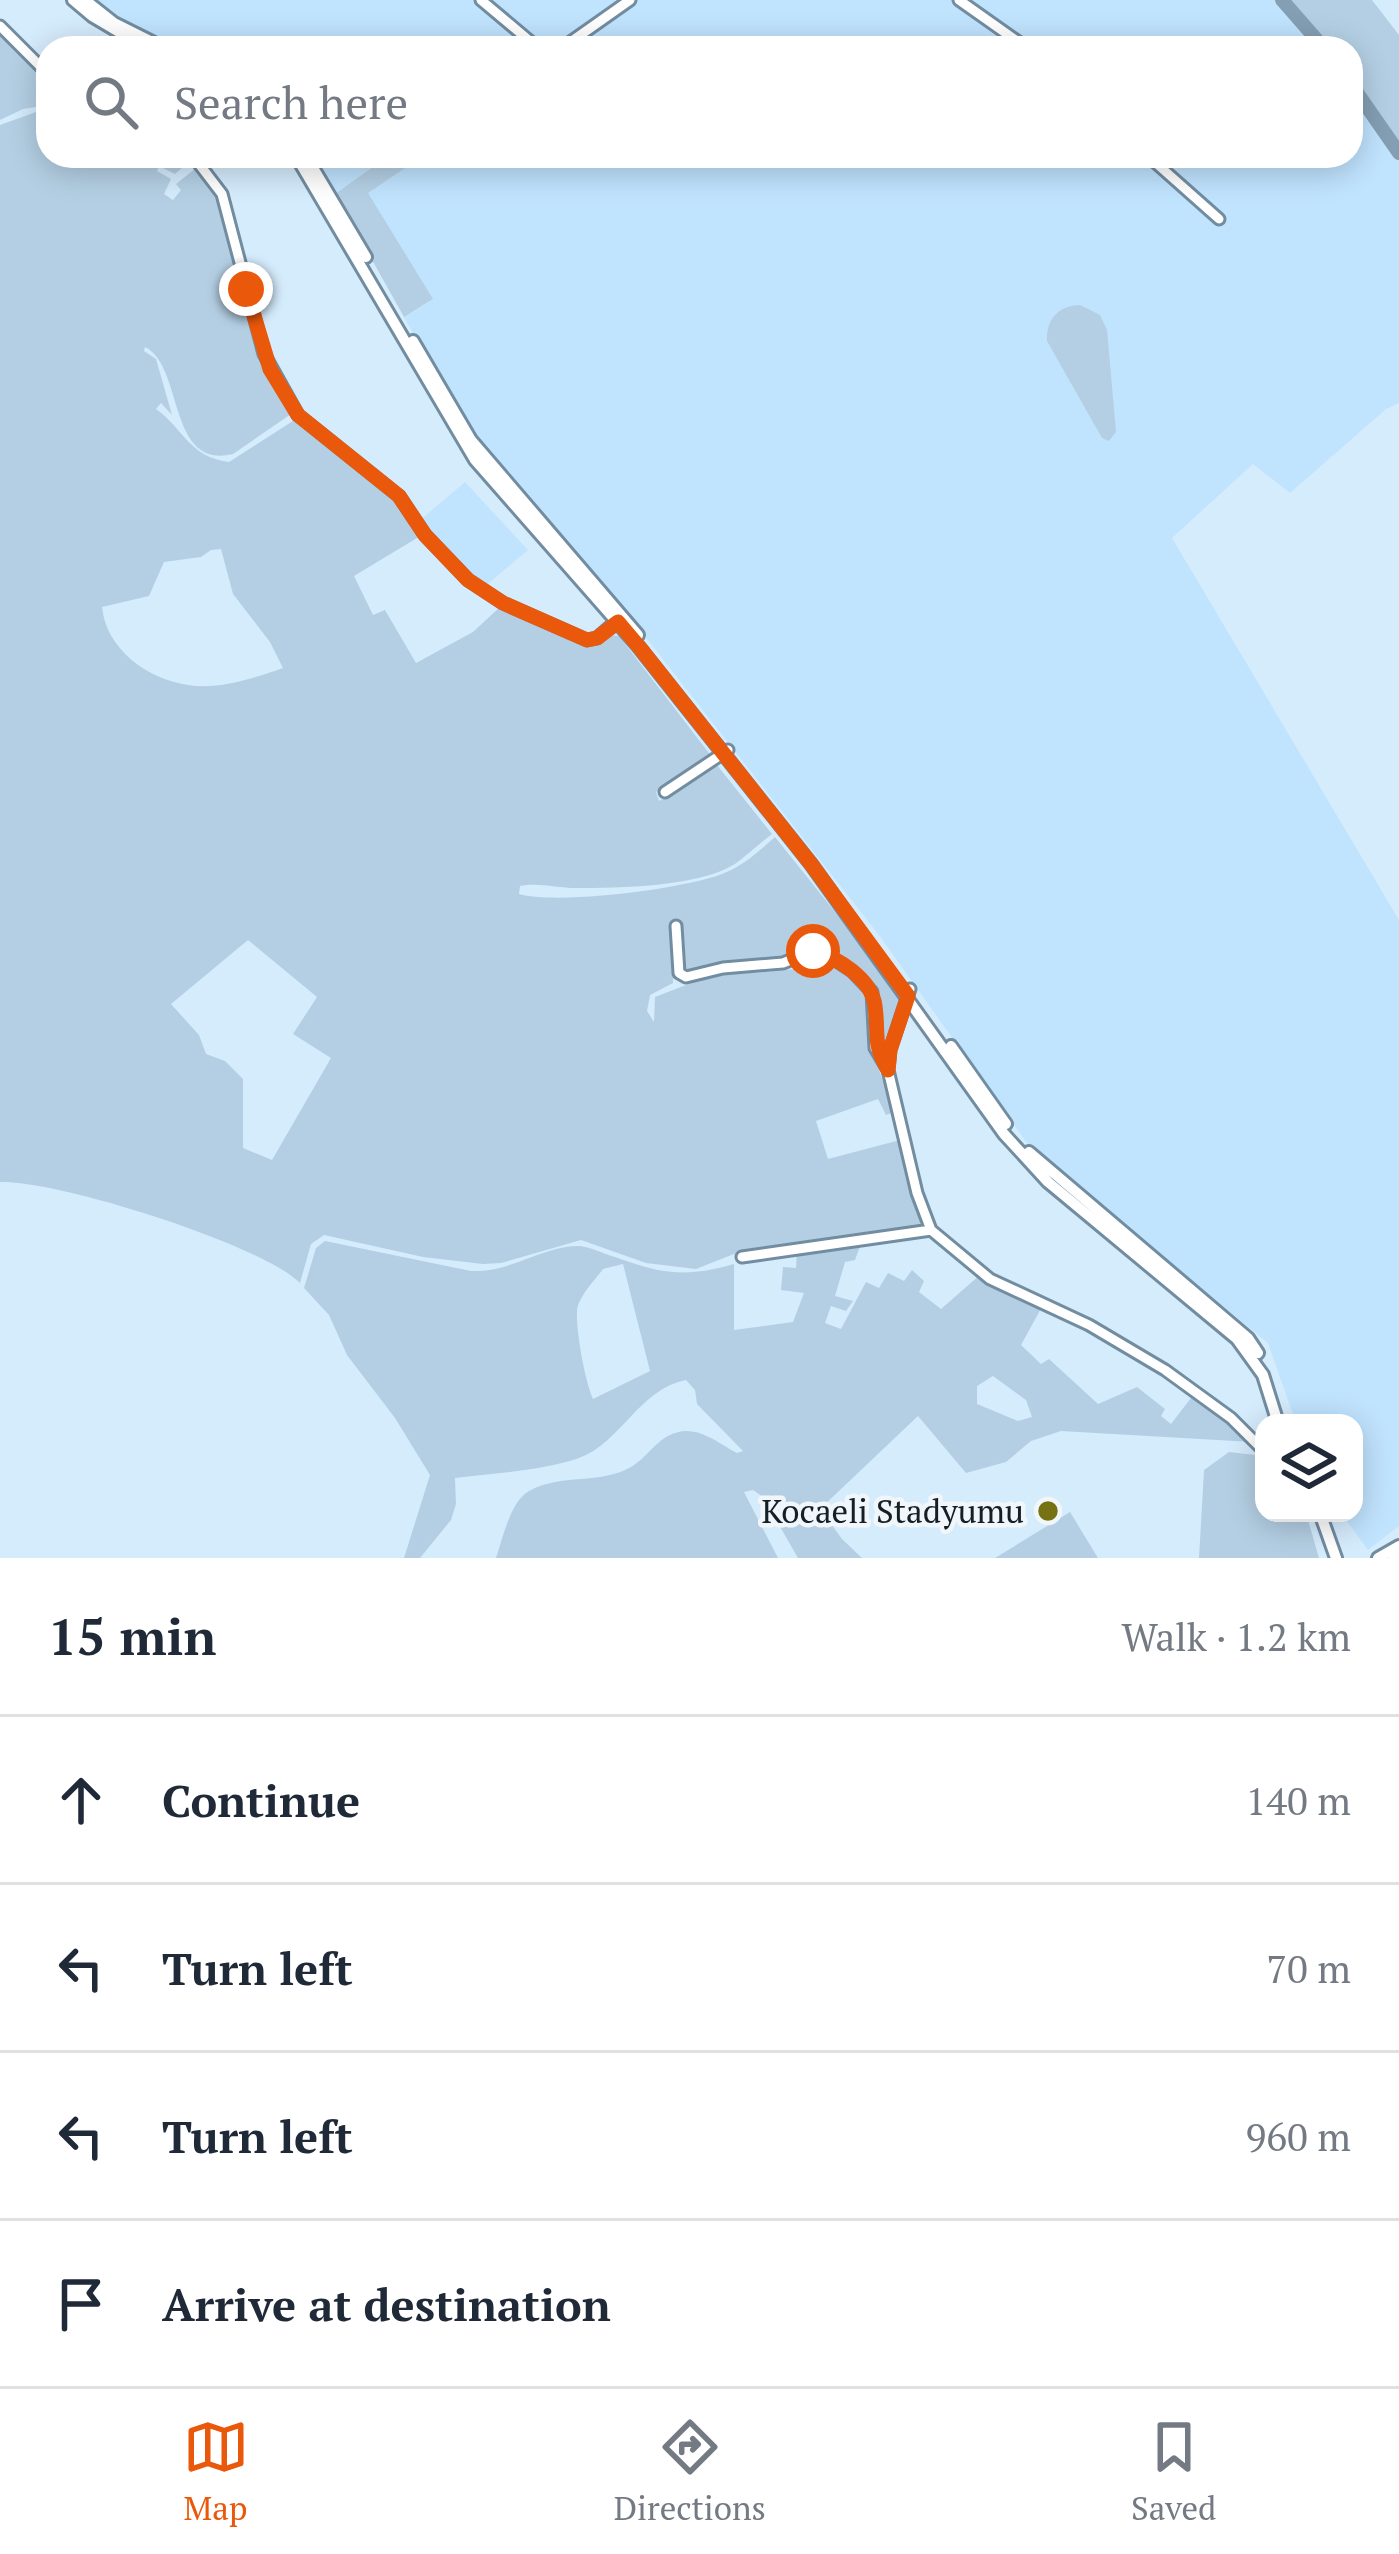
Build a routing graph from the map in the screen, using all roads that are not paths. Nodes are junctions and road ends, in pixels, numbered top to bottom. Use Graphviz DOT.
graph roads {
  1 [pos="74,0"];
  2 [pos="85,0"];
  3 [pos="482,0"];
  4 [pos="630,0"];
  5 [pos="959,0"];
  6 [pos="0,26"];
  7 [pos="126,36"];
  8 [pos="141,36"];
  9 [pos="524,36"];
  10 [pos="579,36"];
  11 [pos="1010,36"];
  12 [pos="36,62"];
  13 [pos="202,168"];
  14 [pos="303,168"];
  15 [pos="313,168"];
  16 [pos="1162,168"];
  17 [pos="1219,219"];
  18 [pos="620,619"];
  19 [pos="725,752"];
  20 [pos="664,792"];
  21 [pos="676,926"];
  22 [pos="909,993"];
  23 [pos="888,1070"];
  24 [pos="931,1230"];
  25 [pos="742,1257"];
  26 [pos="1278,1414"];
  27 [pos="1255,1442"];
  28 [pos="1320,1522"];
  29 [pos="1398,1551"];
  30 [pos="1332,1556"];
  31 [pos="1378,1558"];
  1 -- 7 [label="main road"];
  2 -- 8 [label="main road"];
  3 -- 9 [label="street"];
  4 -- 10 [label="street"];
  5 -- 11 [label="street"];
  6 -- 12 [label="street"];
  13 -- 18 [label="street"];
  14 -- 18 [label="main road"];
  15 -- 18 [label="main road"];
  16 -- 17 [label="street"];
  18 -- 19 [label="main road"];
  19 -- 20 [label="street"];
  19 -- 22 [label="main road"];
  21 -- 23 [label="street"];
  22 -- 23 [label="street"];
  22 -- 26 [label="main road"];
  23 -- 24 [label="street"];
  24 -- 25 [label="street"];
  24 -- 27 [label="street"];
  28 -- 30 [label="main road"];
  29 -- 31 [label="main road"];
}
